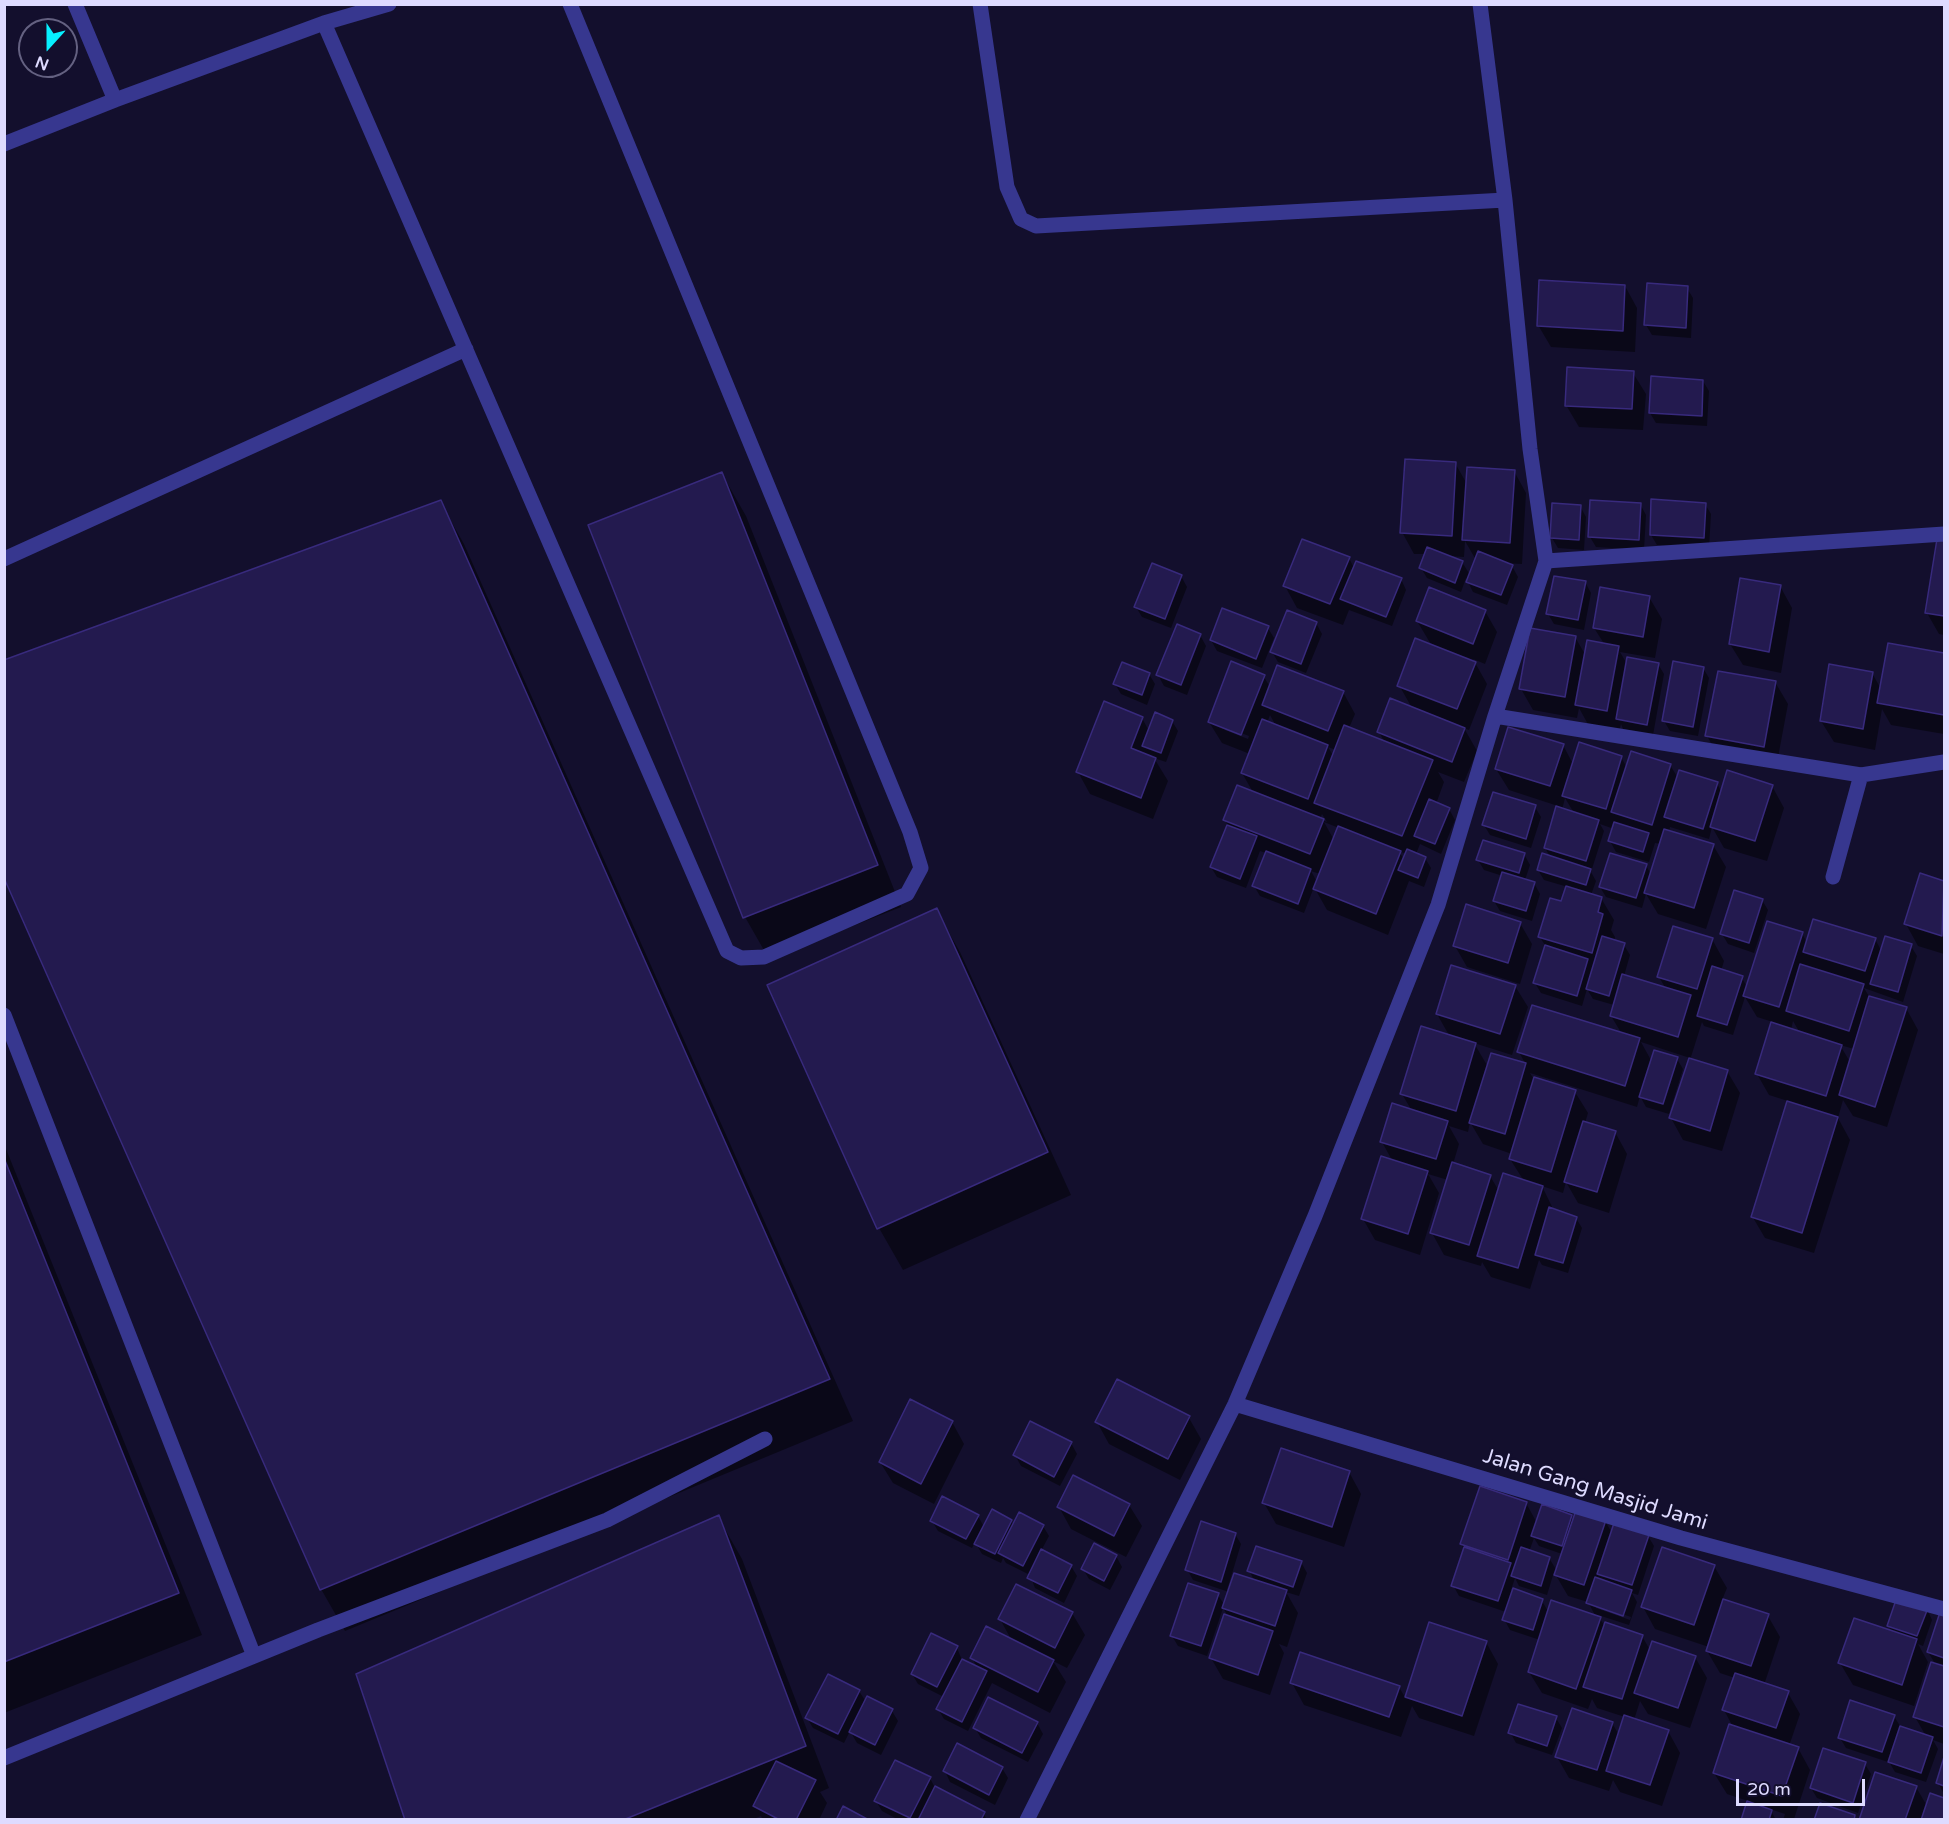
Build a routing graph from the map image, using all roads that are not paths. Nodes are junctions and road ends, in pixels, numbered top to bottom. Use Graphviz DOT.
graph roads {
  1 [pos="75,4"];
  2 [pos="388,4"];
  3 [pos="570,4"];
  4 [pos="980,4"];
  5 [pos="1480,4"];
  6 [pos="324,23"];
  7 [pos="115,100"];
  8 [pos="4,144"];
  9 [pos="1505,200"];
  10 [pos="466,349"];
  11 [pos="1944,534"];
  12 [pos="4,560"];
  13 [pos="1546,561"];
  14 [pos="1495,716"];
  15 [pos="1944,762"];
  16 [pos="1861,775"];
  17 [pos="1833,877"];
  18 [pos="4,1015"];
  19 [pos="1235,1404"];
  20 [pos="765,1439"];
  21 [pos="1944,1609"];
  22 [pos="254,1656"];
  23 [pos="4,1758"];
  24 [pos="1027,1820"];
  1 -- 7 [label="street"];
  2 -- 6 [label="street"];
  3 -- 10 [label="street"];
  4 -- 9 [label="street"];
  5 -- 9 [label="street"];
  6 -- 7 [label="street"];
  6 -- 10 [label="street"];
  7 -- 8 [label="street"];
  9 -- 13 [label="street"];
  10 -- 12 [label="street"];
  11 -- 13 [label="street"];
  13 -- 14 [label="street"];
  14 -- 16 [label="street"];
  14 -- 19 [label="street"];
  15 -- 16 [label="street"];
  16 -- 17 [label="street"];
  18 -- 22 [label="street"];
  19 -- 21 [label="street, Jalan Gang Masjid Jami"];
  19 -- 24 [label="street"];
  20 -- 22 [label="street"];
  22 -- 23 [label="street"];
}
